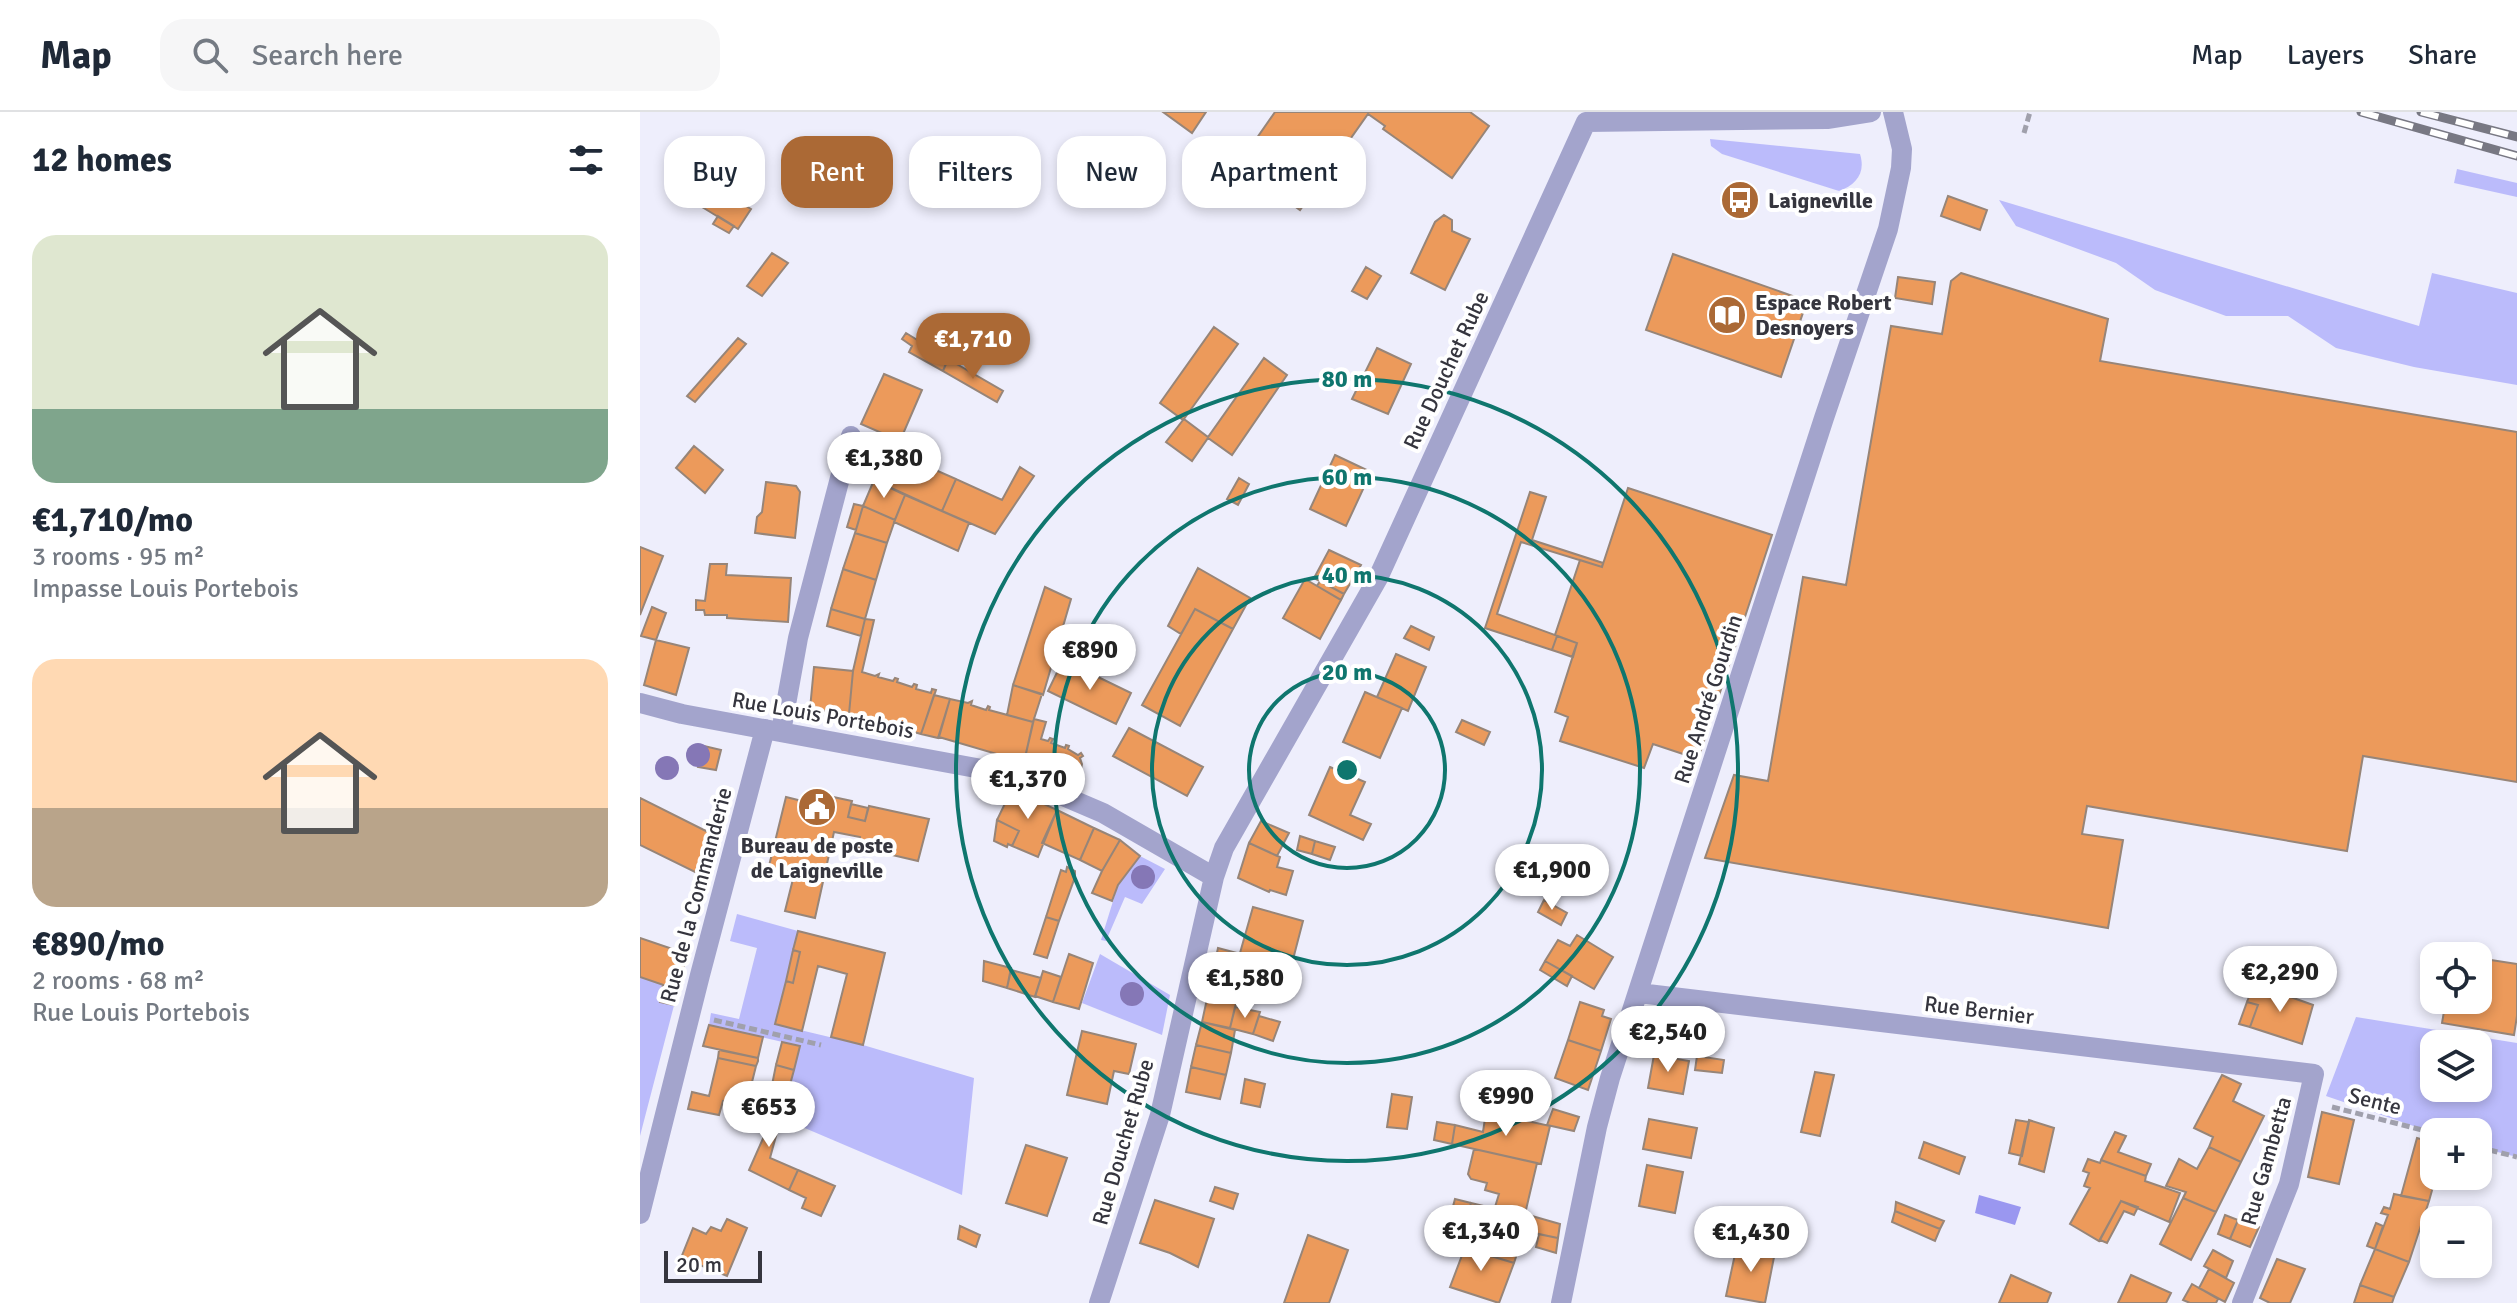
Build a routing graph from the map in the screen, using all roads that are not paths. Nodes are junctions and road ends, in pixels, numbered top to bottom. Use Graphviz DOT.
graph roads {
  1 [pos="1871,112"];
  2 [pos="1893,112"];
  3 [pos="1578,117"];
  4 [pos="851,436"];
  5 [pos="640,703"];
  6 [pos="773,731"];
  7 [pos="1214,877"];
  8 [pos="1639,993"];
  9 [pos="2314,1074"];
  10 [pos="640,1214"];
  11 [pos="1099,1303"];
  12 [pos="1561,1303"];
  13 [pos="2242,1303"];
  1 -- 3 [label="street, Rue Douchet Rube"];
  2 -- 8 [label="street, Rue André Gourdin"];
  3 -- 7 [label="street, Rue Douchet Rube"];
  4 -- 6 [label="street, Rue de la Commanderie"];
  5 -- 6 [label="street, Rue Louis Portebois"];
  6 -- 7 [label="street, Rue Louis Portebois"];
  6 -- 10 [label="street, Rue de la Commanderie"];
  7 -- 11 [label="street, Rue Douchet Rube"];
  8 -- 9 [label="street, Rue Bernier"];
  8 -- 12 [label="street, Rue André Gourdin"];
  9 -- 13 [label="street, Rue Gambetta"];
}
